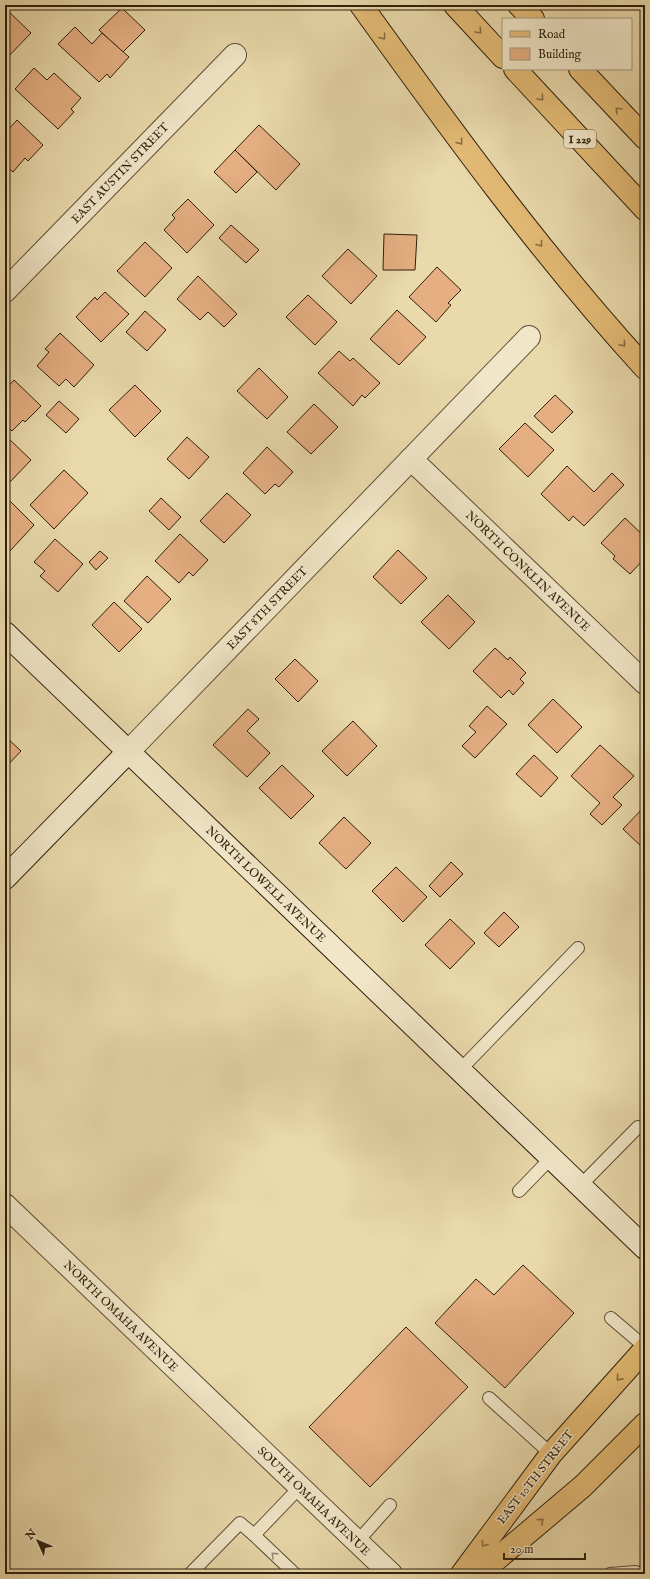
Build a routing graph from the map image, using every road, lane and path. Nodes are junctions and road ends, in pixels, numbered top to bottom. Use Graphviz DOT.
graph roads {
  1 [pos="360,5"];
  2 [pos="455,5"];
  3 [pos="519,5"];
  4 [pos="531,18"];
  5 [pos="235,55"];
  6 [pos="502,55"];
  7 [pos="516,70"];
  8 [pos="581,70"];
  9 [pos="645,138"];
  10 [pos="645,209"];
  11 [pos="5,291"];
  12 [pos="529,337"];
  13 [pos="645,368"];
  14 [pos="411,459"];
  15 [pos="5,633"];
  16 [pos="645,683"];
  17 [pos="128,752"];
  18 [pos="5,878"];
  19 [pos="578,948"];
  20 [pos="460,1070"];
  21 [pos="638,1127"];
  22 [pos="551,1158"];
  23 [pos="580,1186"];
  24 [pos="518,1191"];
  25 [pos="5,1205"];
  26 [pos="645,1248"];
  27 [pos="611,1318"];
  28 [pos="645,1348"];
  29 [pos="489,1398"];
  30 [pos="645,1424"];
  31 [pos="238,1428"];
  32 [pos="551,1454"];
  33 [pos="300,1487"];
  34 [pos="390,1505"];
  35 [pos="254,1535"];
  36 [pos="357,1542"];
  37 [pos="190,1574"];
  38 [pos="294,1574"];
  39 [pos="391,1574"];
  40 [pos="462,1574"];
  41 [pos="479,1574"];
  42 [pos="610,1574"];
  43 [pos="640,1574"];
  1 -- 13 [label="main road, one-way"];
  2 -- 6 [label="main road, one-way"];
  3 -- 4 [label="main road"];
  5 -- 11 [label="street, EAST AUSTIN STREET"];
  7 -- 10 [label="main road, I 229, one-way"];
  9 -- 8 [label="main road, one-way"];
  12 -- 14 [label="street, EAST 8TH STREET"];
  14 -- 16 [label="street, NORTH CONKLIN AVENUE"];
  14 -- 17 [label="street, EAST 8TH STREET"];
  15 -- 17 [label="street, NORTH LOWELL AVENUE"];
  17 -- 18 [label="street, EAST 8TH STREET"];
  17 -- 20 [label="street, NORTH LOWELL AVENUE"];
  19 -- 20 [label="lane"];
  20 -- 22 [label="street, NORTH LOWELL AVENUE"];
  21 -- 23 [label="lane"];
  22 -- 23 [label="street, NORTH LOWELL AVENUE"];
  22 -- 24 [label="lane"];
  23 -- 26 [label="street, NORTH LOWELL AVENUE"];
  25 -- 31 [label="street, NORTH OMAHA AVENUE"];
  27 -- 28 [label="lane"];
  28 -- 32 [label="main road, EAST 10TH STREET, one-way"];
  29 -- 32 [label="lane"];
  41 -- 30 [label="main road, one-way"];
  31 -- 33 [label="street, SOUTH OMAHA AVENUE"];
  32 -- 40 [label="main road, EAST 10TH STREET, one-way"];
  33 -- 35 [label="lane"];
  33 -- 36 [label="street, SOUTH OMAHA AVENUE"];
  34 -- 36 [label="lane"];
  35 -- 37 [label="lane"];
  38 -- 35 [label="lane, one-way"];
  36 -- 39 [label="street, SOUTH OMAHA AVENUE"];
  42 -- 43 [label="lane"];
}
